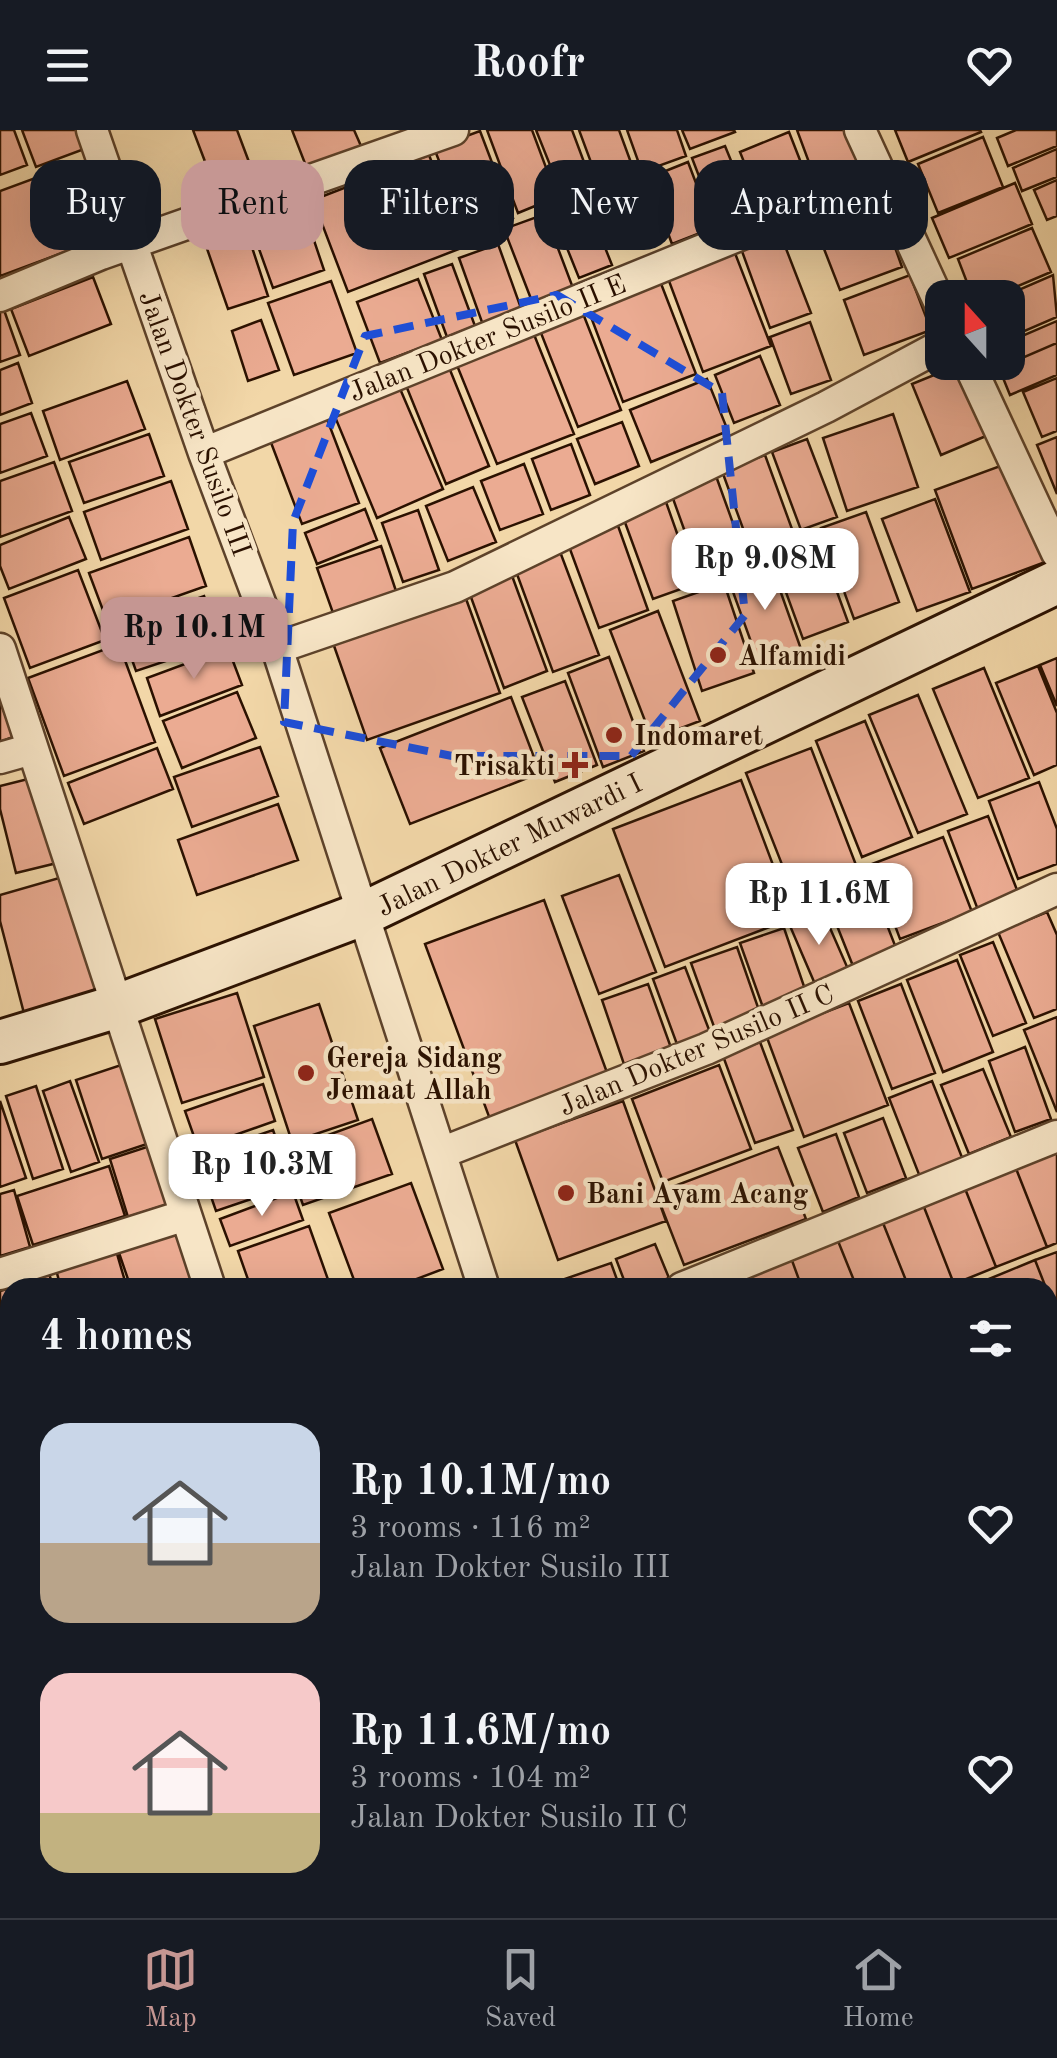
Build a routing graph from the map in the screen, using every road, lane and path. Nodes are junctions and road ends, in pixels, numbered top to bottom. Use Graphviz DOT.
graph roads {
  1 [pos="92,130"];
  2 [pos="453,130"];
  3 [pos="860,130"];
  4 [pos="103,160"];
  5 [pos="874,160"];
  6 [pos="161,233"];
  7 [pos="115,250"];
  8 [pos="134,250"];
  9 [pos="703,250"];
  10 [pos="915,250"];
  11 [pos="929,280"];
  12 [pos="0,296"];
  13 [pos="925,354"];
  14 [pos="976,380"];
  15 [pos="204,453"];
  16 [pos="1057,553"];
  17 [pos="1057,582"];
  18 [pos="277,648"];
  19 [pos="0,649"];
  20 [pos="32,749"];
  21 [pos="0,758"];
  22 [pos="1057,889"];
  23 [pos="366,913"];
  24 [pos="115,1006"];
  25 [pos="0,1042"];
  26 [pos="1057,1136"];
  27 [pos="440,1154"];
  28 [pos="186,1215"];
  29 [pos="0,1274"];
  30 [pos="207,1278"];
  31 [pos="481,1278"];
  32 [pos="707,1278"];
  1 -- 4 [label="street, Jalan Dokter Susilo III"];
  2 -- 6 [label="street"];
  3 -- 5 [label="street"];
  7 -- 12 [label="street"];
  8 -- 15 [label="street, Jalan Dokter Susilo III"];
  9 -- 15 [label="street, Jalan Dokter Susilo II E"];
  10 -- 11 [label="street"];
  13 -- 18 [label="street"];
  14 -- 16 [label="street"];
  15 -- 18 [label="street, Jalan Dokter Susilo III"];
  17 -- 23 [label="street, Jalan Dokter Muwardi I"];
  18 -- 23 [label="street, Jalan Dokter Susilo III"];
  19 -- 20 [label="street"];
  20 -- 21 [label="street"];
  20 -- 24 [label="street"];
  22 -- 27 [label="street, Jalan Dokter Susilo II C"];
  23 -- 24 [label="street, Jalan Dokter Muwardi I"];
  23 -- 27 [label="street, Jalan Dokter Susilo III"];
  24 -- 25 [label="street, Jalan Dokter Muwardi I"];
  24 -- 28 [label="street"];
  26 -- 32 [label="street"];
  27 -- 31 [label="street, Jalan Dokter Susilo III"];
  28 -- 29 [label="street"];
  28 -- 30 [label="street"];
}
